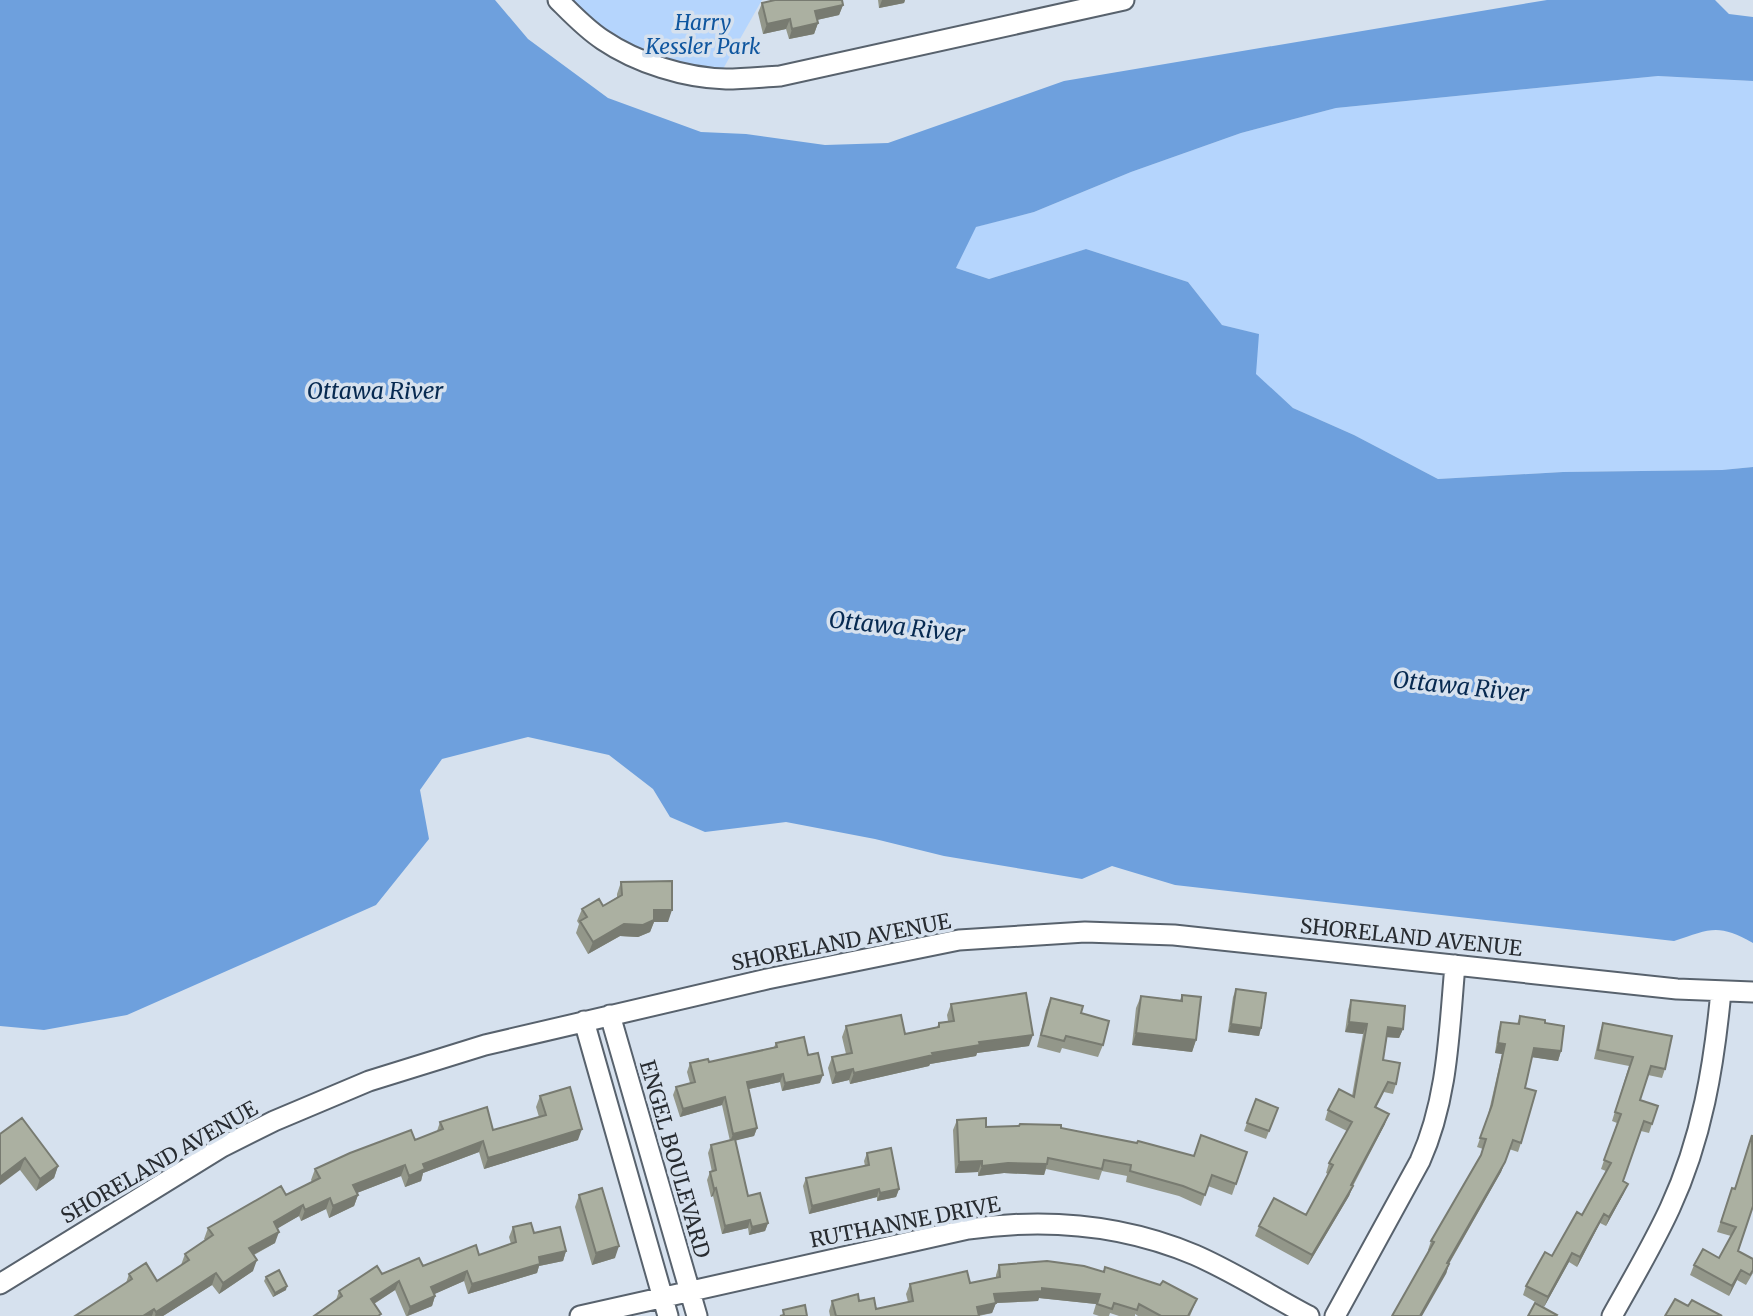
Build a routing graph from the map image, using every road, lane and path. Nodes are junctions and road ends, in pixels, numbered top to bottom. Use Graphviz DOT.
graph roads {
  1 [pos="558,0"];
  2 [pos="1124,0"];
  3 [pos="1455,965"];
  4 [pos="1721,991"];
  5 [pos="1753,992"];
  6 [pos="610,1015"];
  7 [pos="584,1021"];
  8 [pos="0,1284"];
  9 [pos="690,1292"];
  10 [pos="665,1307"];
  11 [pos="580,1316"];
  12 [pos="697,1316"];
  13 [pos="1309,1316"];
  14 [pos="1335,1316"];
  15 [pos="1612,1316"];
  1 -- 2 [label="street"];
  3 -- 4 [label="street, SHORELAND AVENUE"];
  3 -- 6 [label="street, SHORELAND AVENUE"];
  3 -- 14 [label="street"];
  4 -- 5 [label="street, SHORELAND AVENUE"];
  4 -- 15 [label="street"];
  6 -- 7 [label="street, SHORELAND AVENUE"];
  6 -- 9 [label="street, ENGEL BOULEVARD"];
  7 -- 8 [label="street, SHORELAND AVENUE"];
  7 -- 10 [label="street"];
  9 -- 10 [label="street, RUTHANNE DRIVE"];
  9 -- 12 [label="street, ENGEL BOULEVARD"];
  9 -- 13 [label="street, RUTHANNE DRIVE"];
  10 -- 11 [label="street, RUTHANNE DRIVE"];
}
